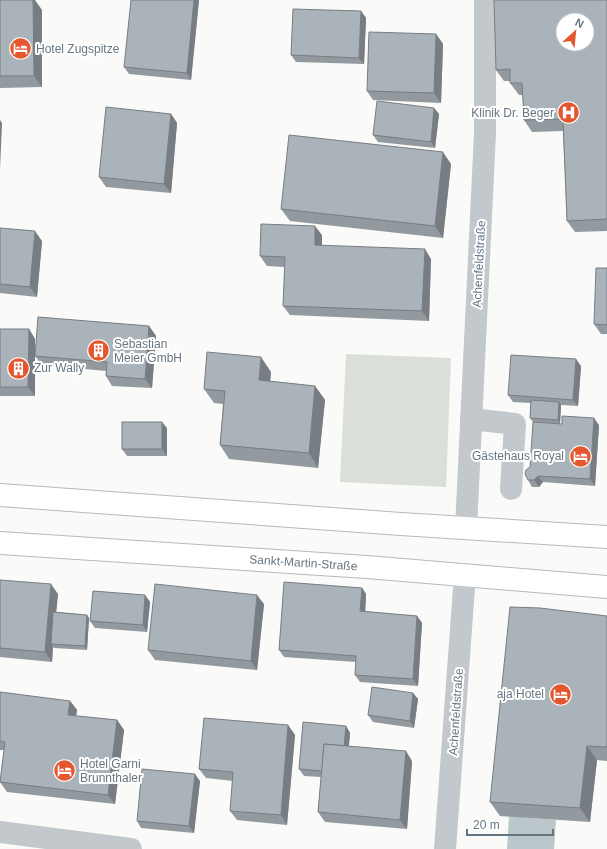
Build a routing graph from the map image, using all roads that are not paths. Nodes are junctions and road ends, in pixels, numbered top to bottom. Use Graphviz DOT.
graph roads {
  1 [pos="485,0"];
  2 [pos="471,419"];
  3 [pos="511,489"];
  4 [pos="0,495"];
  5 [pos="466,528"];
  6 [pos="607,537"];
  7 [pos="0,543"];
  8 [pos="465,574"];
  9 [pos="607,587"];
  10 [pos="0,832"];
  11 [pos="131,849"];
  12 [pos="445,849"];
  1 -- 2 [label="street, Achenfeldstraße"];
  2 -- 3 [label="street"];
  2 -- 5 [label="street, Achenfeldstraße"];
  4 -- 5 [label="main road"];
  5 -- 6 [label="main road"];
  7 -- 8 [label="main road, Sankt-Martin-Straße"];
  8 -- 9 [label="main road, Sankt-Martin-Straße"];
  8 -- 12 [label="street, Achenfeldstraße"];
  10 -- 11 [label="street"];
}
